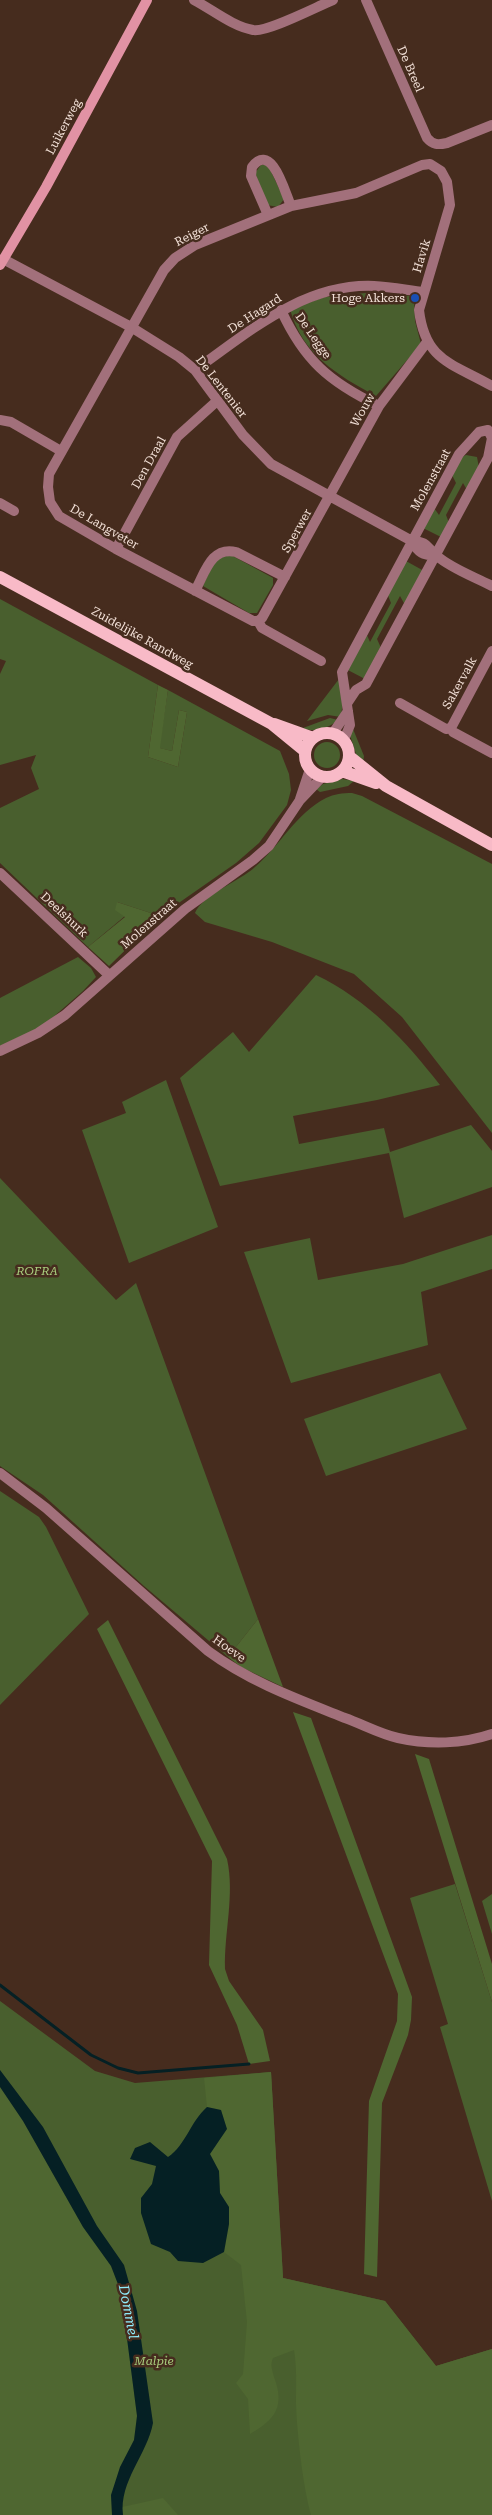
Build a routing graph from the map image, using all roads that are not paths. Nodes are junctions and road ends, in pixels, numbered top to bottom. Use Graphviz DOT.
graph roads {
  1 [pos="147,0"];
  2 [pos="194,0"];
  3 [pos="333,0"];
  4 [pos="366,0"];
  5 [pos="492,125"];
  6 [pos="430,164"];
  7 [pos="291,206"];
  8 [pos="268,215"];
  9 [pos="1,262"];
  10 [pos="424,292"];
  11 [pos="280,310"];
  12 [pos="131,327"];
  13 [pos="427,342"];
  14 [pos="195,370"];
  15 [pos="492,386"];
  16 [pos="218,401"];
  17 [pos="379,406"];
  18 [pos="0,420"];
  19 [pos="61,451"];
  20 [pos="330,497"];
  21 [pos="0,503"];
  22 [pos="14,511"];
  23 [pos="412,541"];
  24 [pos="116,549"];
  25 [pos="436,556"];
  26 [pos="0,577"];
  27 [pos="285,577"];
  28 [pos="492,586"];
  29 [pos="195,591"];
  30 [pos="258,621"];
  31 [pos="492,651"];
  32 [pos="321,661"];
  33 [pos="343,678"];
  34 [pos="360,686"];
  35 [pos="400,703"];
  36 [pos="348,706"];
  37 [pos="272,724"];
  38 [pos="451,728"];
  39 [pos="333,733"];
  40 [pos="312,738"];
  41 [pos="344,740"];
  42 [pos="305,751"];
  43 [pos="492,753"];
  44 [pos="350,757"];
  45 [pos="310,769"];
  46 [pos="342,771"];
  47 [pos="322,777"];
  48 [pos="386,786"];
  49 [pos="300,800"];
  50 [pos="492,845"];
  51 [pos="0,874"];
  52 [pos="110,975"];
  53 [pos="0,1051"];
  54 [pos="0,1473"];
  55 [pos="492,1734"];
  1 -- 9 [label="street, Luikerweg"];
  2 -- 3 [label="street"];
  4 -- 5 [label="street, De Breel"];
  6 -- 7 [label="street, Reiger"];
  6 -- 10 [label="street, Havik"];
  7 -- 8 [label="street, Reiger"];
  7 -- 8 [label="street"];
  8 -- 12 [label="street, Reiger"];
  9 -- 12 [label="street, De Lentenier"];
  10 -- 11 [label="street, De Hagard"];
  10 -- 13 [label="street, Havik"];
  11 -- 14 [label="street, De Hagard"];
  11 -- 17 [label="street, De Legge"];
  12 -- 14 [label="street, De Lentenier"];
  12 -- 19 [label="street, De Langveter"];
  13 -- 15 [label="street, Havik"];
  13 -- 17 [label="street, Wouw"];
  14 -- 16 [label="street, De Lentenier"];
  16 -- 20 [label="street, De Lentenier"];
  16 -- 24 [label="street, Den Draal"];
  17 -- 20 [label="street, Wouw"];
  18 -- 19 [label="street"];
  19 -- 24 [label="street, De Langveter"];
  20 -- 23 [label="street, De Lentenier"];
  20 -- 27 [label="street, Sperwer"];
  21 -- 22 [label="street"];
  23 -- 25 [label="street, De Lentenier"];
  23 -- 25 [label="street, Molenstraat"];
  23 -- 33 [label="street, Molenstraat"];
  24 -- 29 [label="street, De Langveter"];
  25 -- 28 [label="street, De Lentenier"];
  25 -- 34 [label="street, Molenstraat"];
  26 -- 37 [label="main road, Zuidelijke Randweg"];
  27 -- 29 [label="street"];
  27 -- 30 [label="street, Sperwer"];
  29 -- 30 [label="street, De Langveter"];
  30 -- 32 [label="street, De Langveter"];
  31 -- 38 [label="street, Sakervalk"];
  33 -- 34 [label="street"];
  33 -- 36 [label="street"];
  34 -- 36 [label="street, Molenstraat"];
  35 -- 38 [label="street"];
  36 -- 39 [label="street, Molenstraat"];
  36 -- 41 [label="street"];
  37 -- 40 [label="main road, Zuidelijke Randweg"];
  37 -- 42 [label="main road, Zuidelijke Randweg"];
  38 -- 43 [label="street"];
  39 -- 40 [label="main road"];
  39 -- 41 [label="main road"];
  40 -- 42 [label="main road"];
  41 -- 44 [label="main road"];
  42 -- 45 [label="main road"];
  44 -- 46 [label="main road"];
  44 -- 48 [label="main road"];
  45 -- 47 [label="main road"];
  45 -- 49 [label="street, Molenstraat"];
  46 -- 47 [label="main road"];
  46 -- 48 [label="main road"];
  47 -- 49 [label="street, Molenstraat"];
  48 -- 50 [label="main road"];
  49 -- 52 [label="street, Molenstraat"];
  51 -- 52 [label="street, Deelshurk"];
  52 -- 53 [label="street, Molenstraat"];
  54 -- 55 [label="street, Hoeve"];
}
